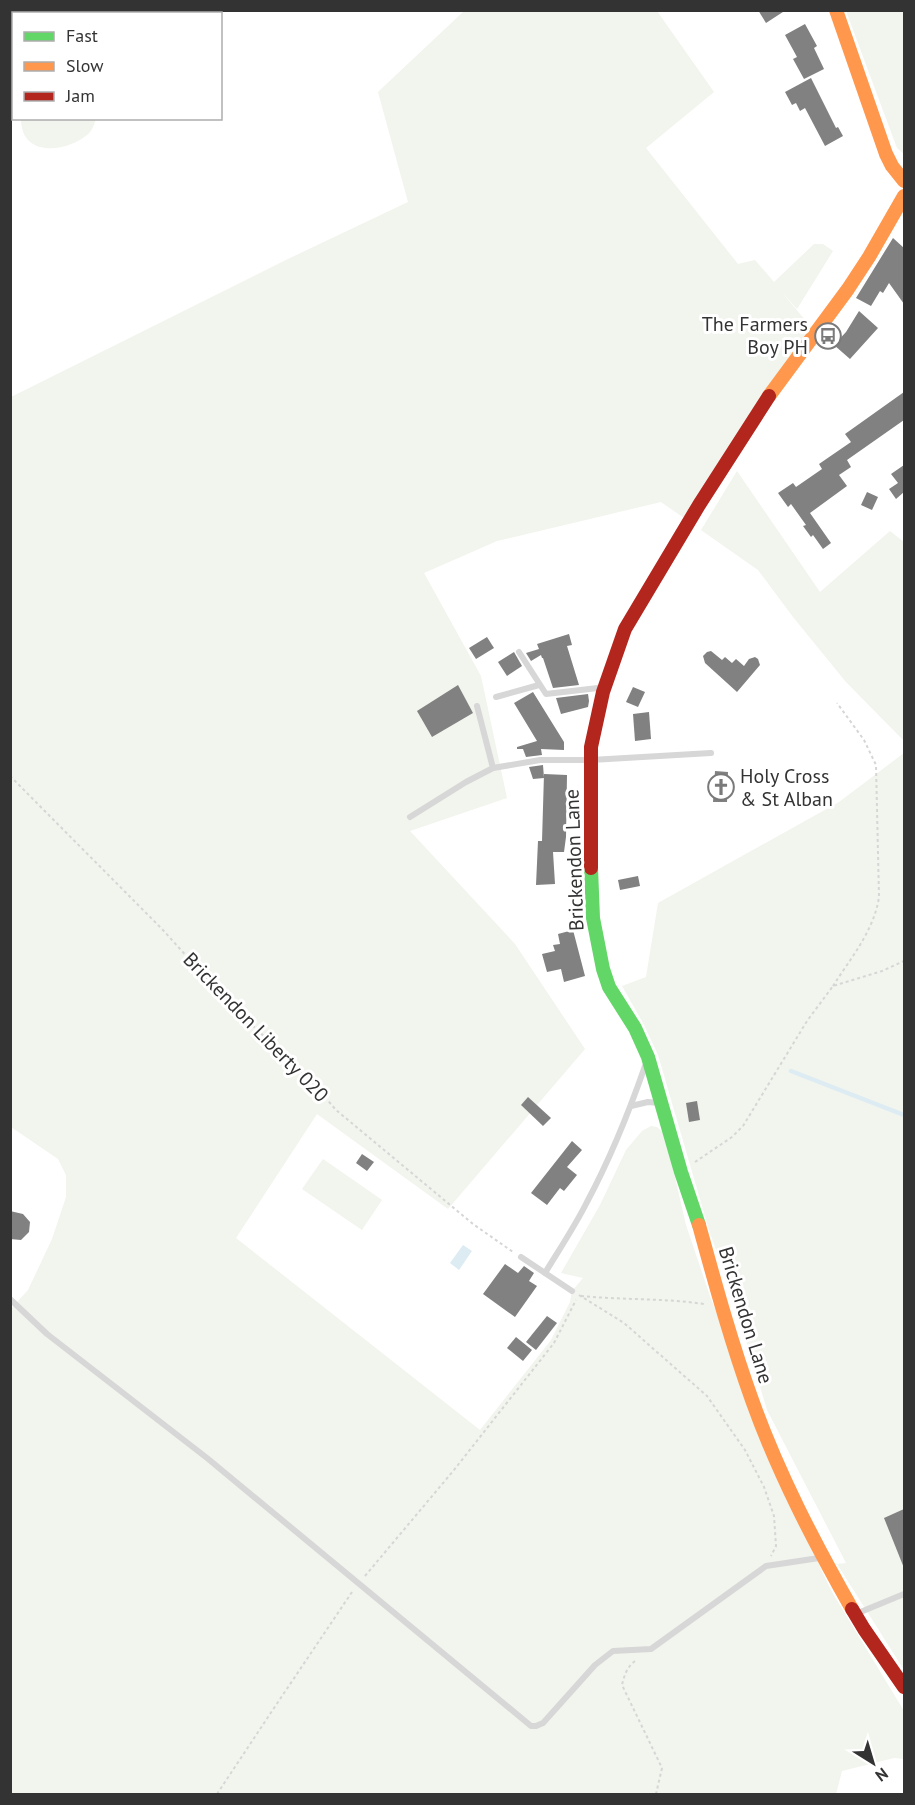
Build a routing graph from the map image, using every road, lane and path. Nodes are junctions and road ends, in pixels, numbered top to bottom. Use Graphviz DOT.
graph roads {
  1 [pos="836,10"];
  2 [pos="904,181"];
  3 [pos="904,196"];
  4 [pos="519,652"];
  5 [pos="539,685"];
  6 [pos="603,692"];
  7 [pos="496,697"];
  8 [pos="837,703"];
  9 [pos="477,706"];
  10 [pos="711,753"];
  11 [pos="591,760"];
  12 [pos="493,768"];
  13 [pos="10,776"];
  14 [pos="410,817"];
  15 [pos="904,961"];
  16 [pos="833,986"];
  17 [pos="648,1057"];
  18 [pos="662,1104"];
  19 [pos="631,1106"];
  20 [pos="681,1172"];
  21 [pos="521,1257"];
  22 [pos="545,1273"];
  23 [pos="572,1291"];
  24 [pos="579,1295"];
  25 [pos="10,1299"];
  26 [pos="721,1307"];
  27 [pos="823,1558"];
  28 [pos="766,1566"];
  29 [pos="359,1583"];
  30 [pos="904,1594"];
  31 [pos="855,1614"];
  32 [pos="651,1649"];
  33 [pos="904,1687"];
  34 [pos="217,1794"];
  35 [pos="656,1794"];
  1 -- 2 [label="street"];
  3 -- 6 [label="street, Brickendon Lane"];
  4 -- 5 [label="lane"];
  5 -- 6 [label="lane"];
  5 -- 7 [label="lane"];
  6 -- 11 [label="street, Brickendon Lane"];
  8 -- 16 [label="path"];
  9 -- 12 [label="lane"];
  10 -- 11 [label="lane"];
  11 -- 12 [label="lane"];
  11 -- 17 [label="street, Brickendon Lane"];
  12 -- 14 [label="lane"];
  13 -- 21 [label="path, Brickendon Liberty 020"];
  15 -- 16 [label="path"];
  16 -- 20 [label="path"];
  17 -- 18 [label="street, Brickendon Lane"];
  17 -- 19 [label="lane"];
  18 -- 19 [label="lane"];
  18 -- 20 [label="street, Brickendon Lane"];
  19 -- 22 [label="lane"];
  20 -- 26 [label="street, Brickendon Lane"];
  21 -- 22 [label="lane"];
  22 -- 23 [label="lane"];
  24 -- 26 [label="path"];
  24 -- 28 [label="path"];
  24 -- 29 [label="path"];
  25 -- 29 [label="lane"];
  26 -- 27 [label="street, Brickendon Lane"];
  27 -- 28 [label="lane"];
  27 -- 31 [label="street, Brickendon Lane"];
  28 -- 32 [label="lane"];
  29 -- 32 [label="lane"];
  29 -- 34 [label="path"];
  30 -- 31 [label="lane"];
  31 -- 33 [label="street, Brickendon Lane"];
  32 -- 35 [label="path"];
}
